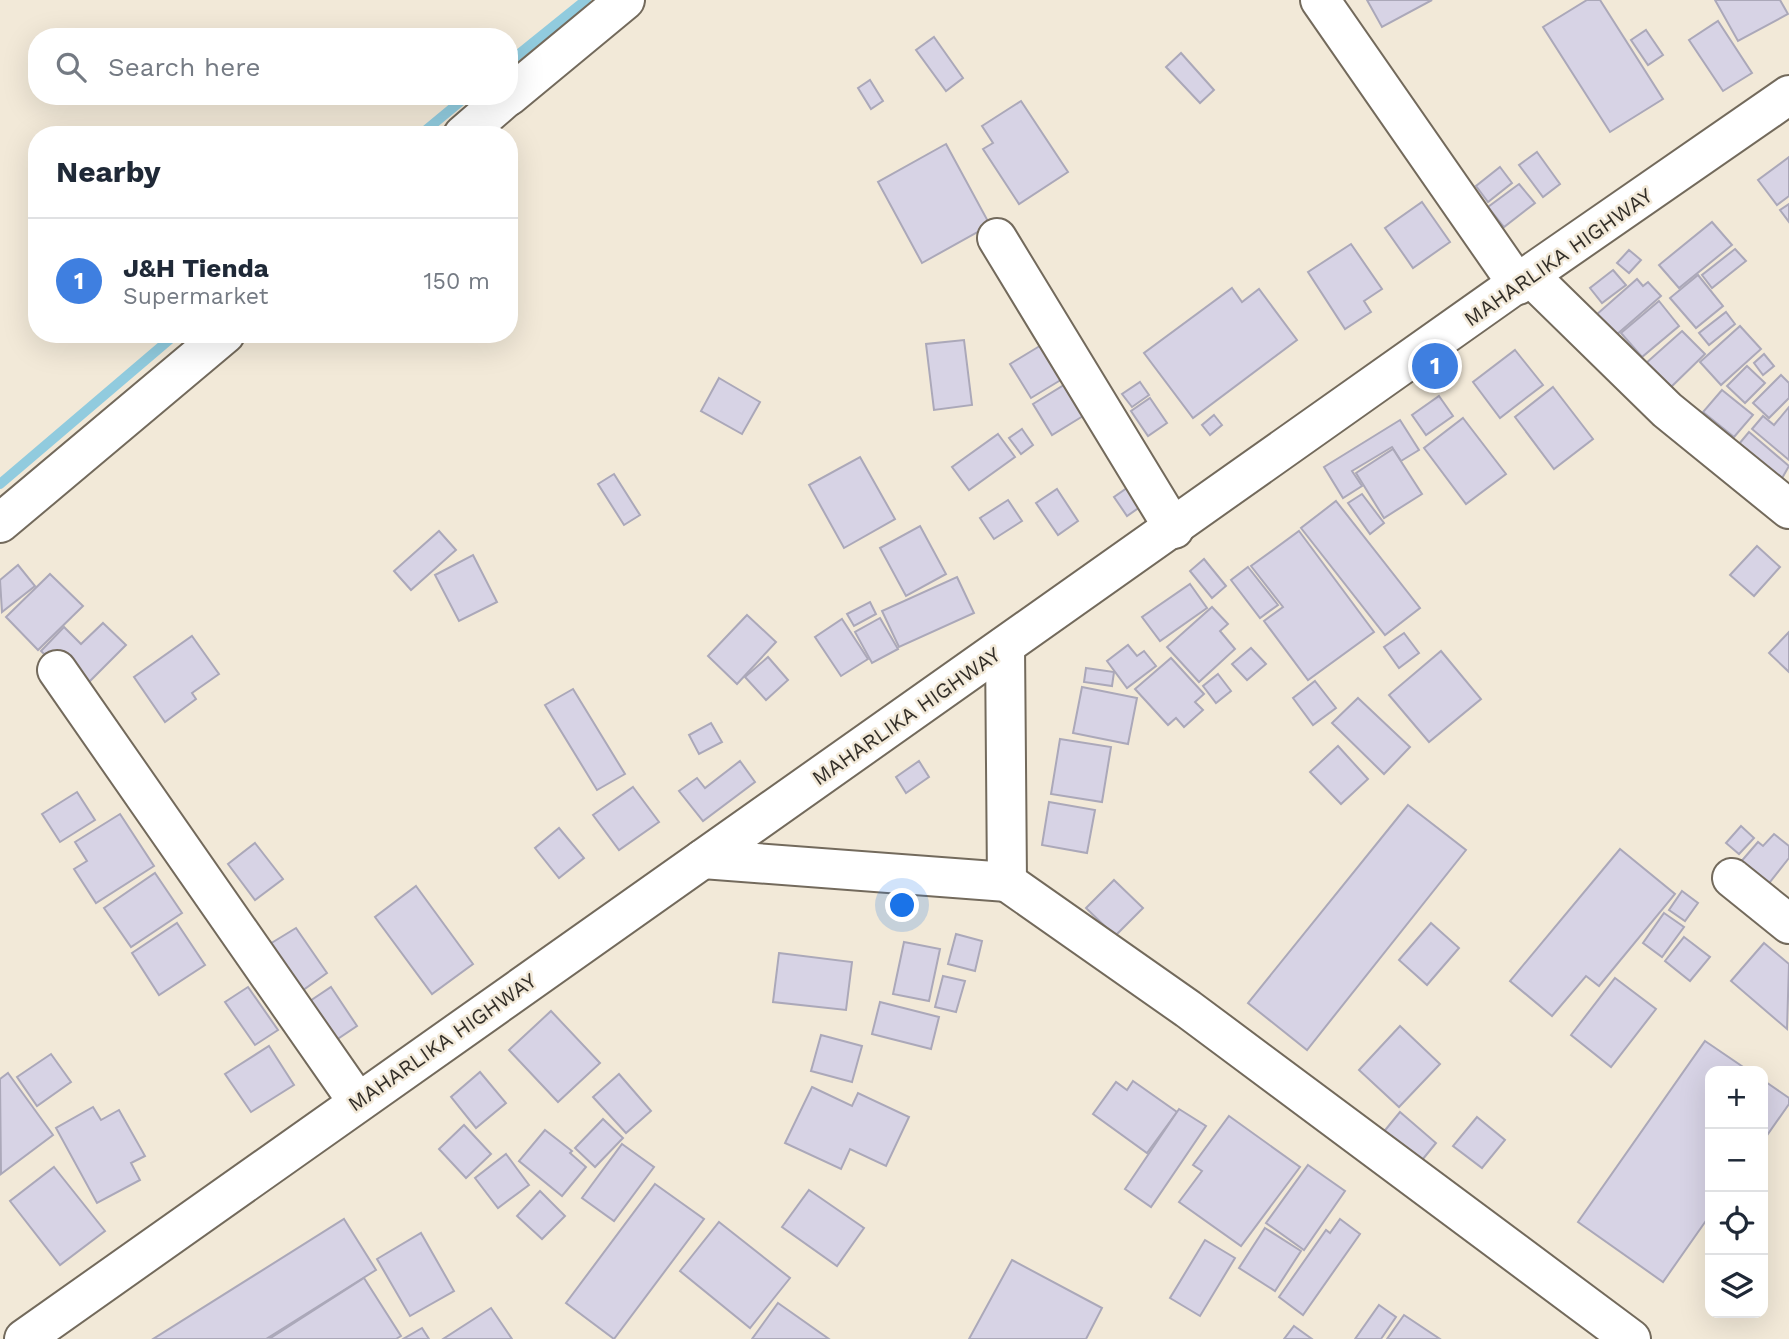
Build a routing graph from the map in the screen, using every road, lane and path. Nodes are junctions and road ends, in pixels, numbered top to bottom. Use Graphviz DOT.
graph roads {
  1 [pos="625,0"];
  2 [pos="1320,0"];
  3 [pos="518,89"];
  4 [pos="1789,95"];
  5 [pos="498,105"];
  6 [pos="474,126"];
  7 [pos="997,238"];
  8 [pos="1524,280"];
  9 [pos="214,343"];
  10 [pos="1789,509"];
  11 [pos="0,523"];
  12 [pos="1174,528"];
  13 [pos="1005,646"];
  14 [pos="57,670"];
  15 [pos="703,859"];
  16 [pos="1732,878"];
  17 [pos="1007,882"];
  18 [pos="1789,925"];
  19 [pos="357,1101"];
  20 [pos="24,1339"];
  21 [pos="1631,1339"];
  1 -- 3 [label="main road"];
  2 -- 8 [label="main road"];
  4 -- 8 [label="main road, MAHARLIKA HIGHWAY"];
  5 -- 6 [label="main road"];
  7 -- 12 [label="main road"];
  8 -- 10 [label="main road"];
  8 -- 12 [label="main road, MAHARLIKA HIGHWAY"];
  9 -- 11 [label="main road"];
  12 -- 13 [label="main road, MAHARLIKA HIGHWAY"];
  13 -- 15 [label="main road, MAHARLIKA HIGHWAY"];
  13 -- 17 [label="main road"];
  14 -- 19 [label="main road"];
  15 -- 17 [label="main road"];
  15 -- 19 [label="main road, MAHARLIKA HIGHWAY"];
  16 -- 18 [label="main road"];
  17 -- 21 [label="main road"];
  19 -- 20 [label="main road, MAHARLIKA HIGHWAY"];
}
